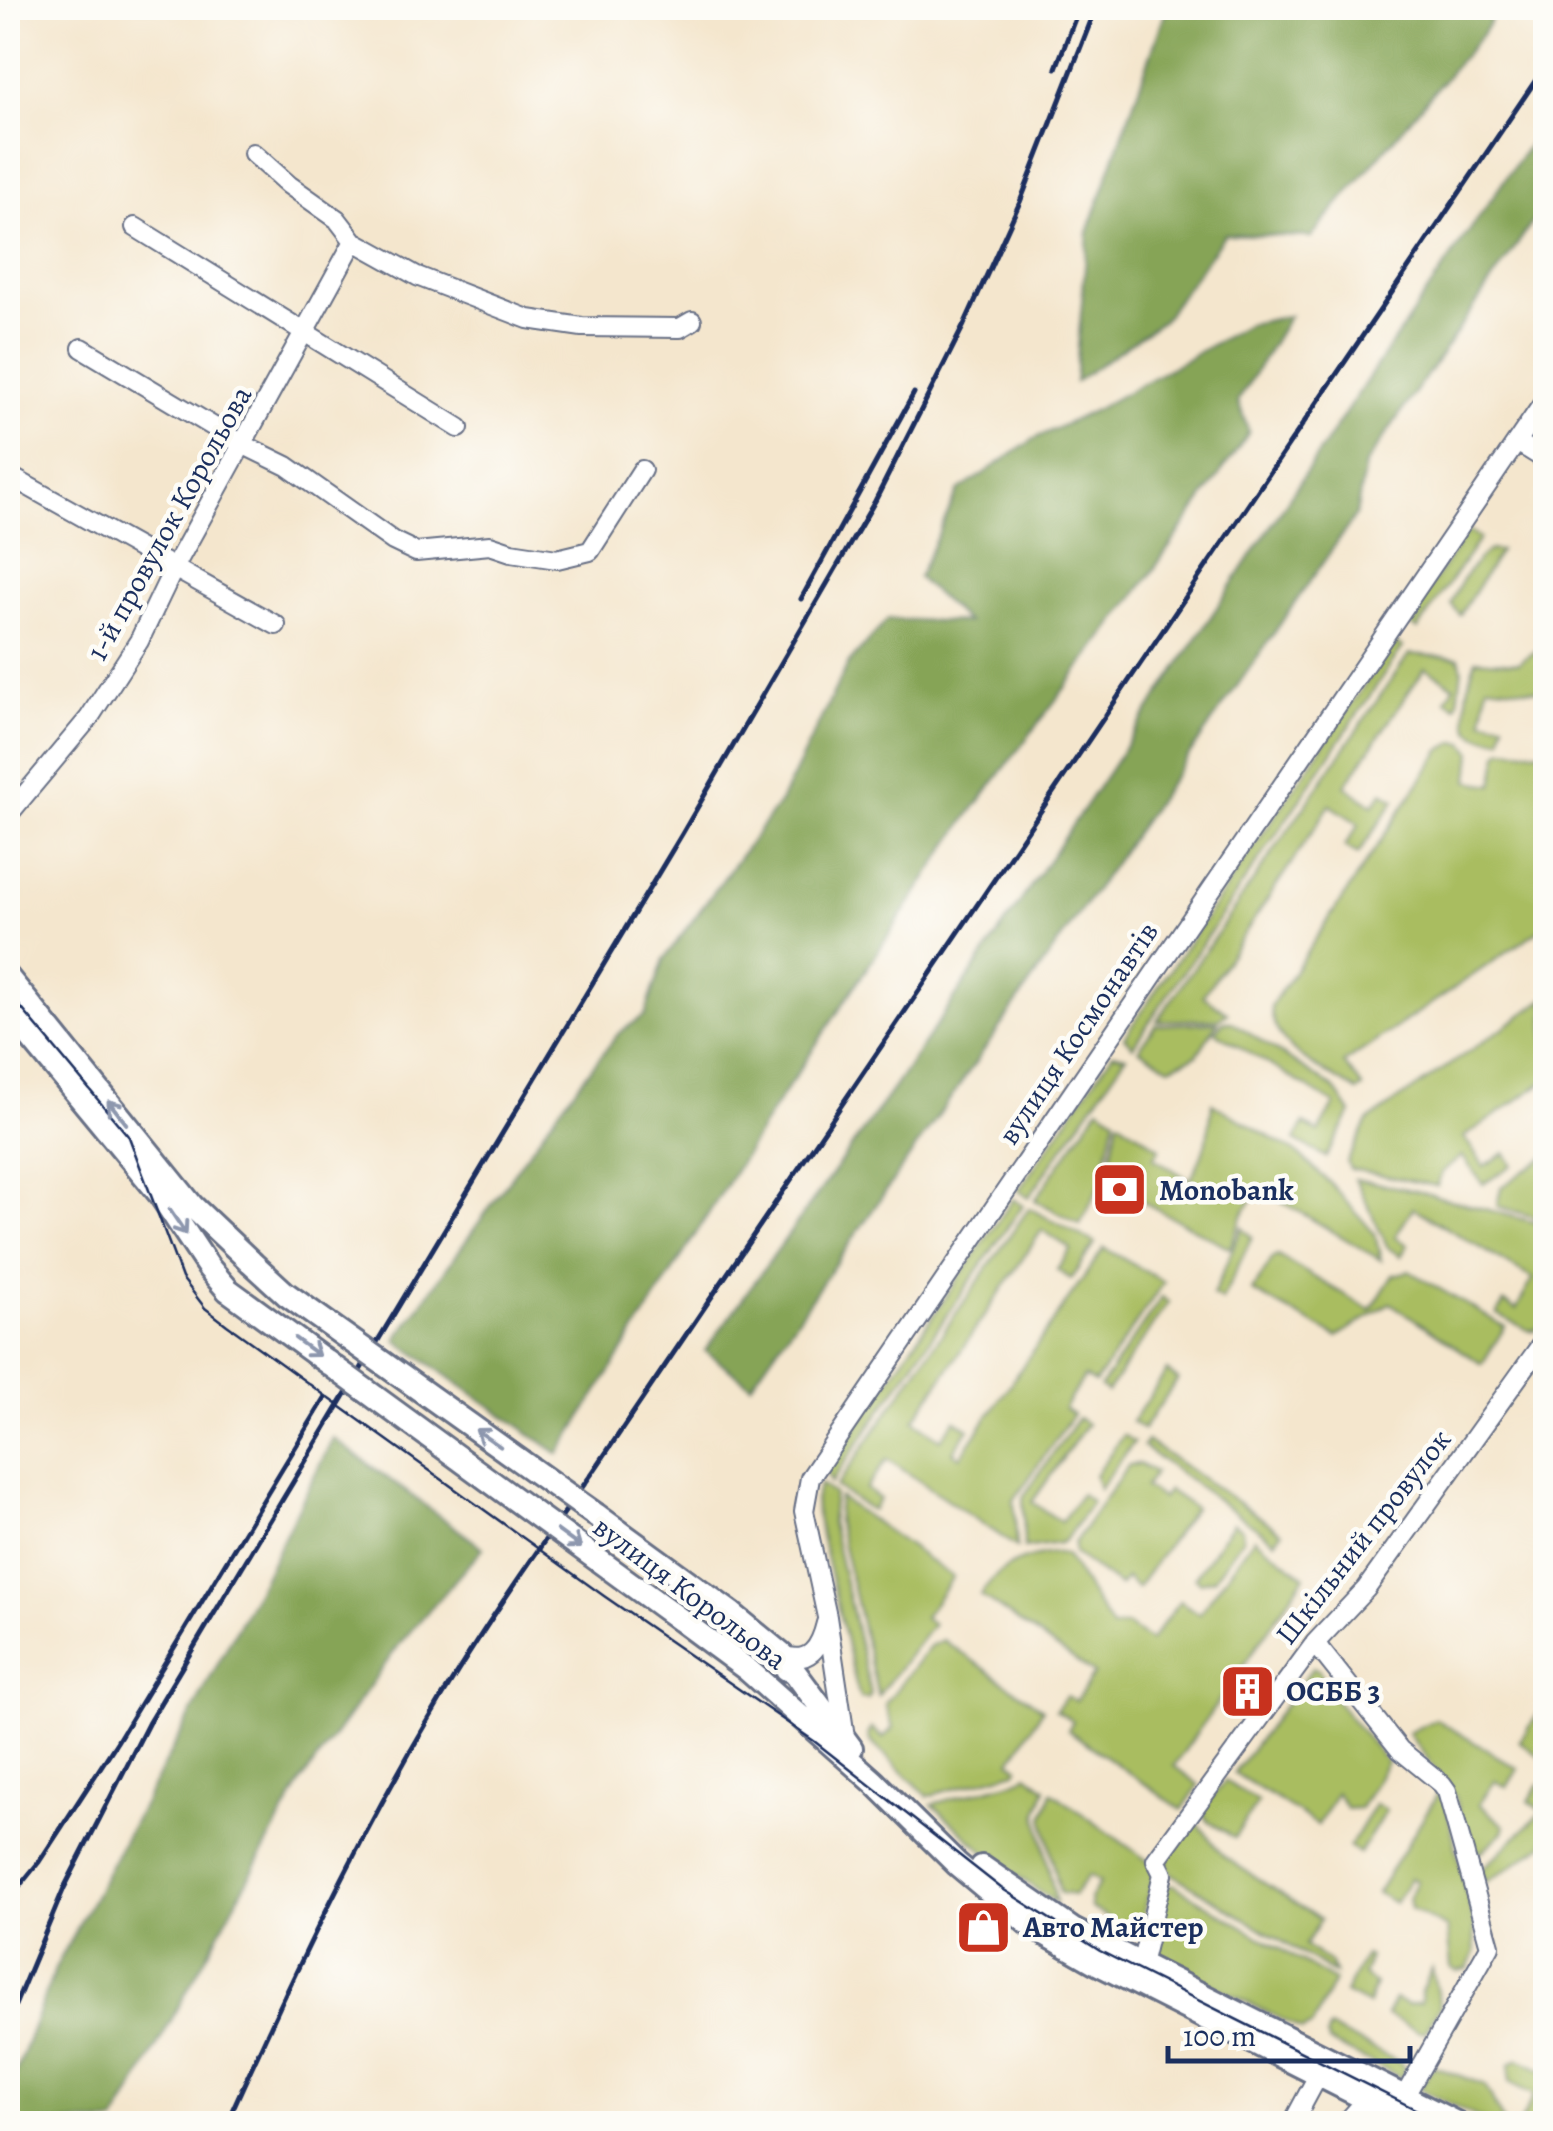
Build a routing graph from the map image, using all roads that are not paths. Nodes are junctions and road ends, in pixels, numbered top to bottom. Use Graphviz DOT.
graph roads {
  1 [pos="252,153"];
  2 [pos="135,227"];
  3 [pos="354,241"];
  4 [pos="692,320"];
  5 [pos="305,334"];
  6 [pos="82,348"];
  7 [pos="1546,399"];
  8 [pos="459,428"];
  9 [pos="1517,442"];
  10 [pos="244,445"];
  11 [pos="1546,460"];
  12 [pos="642,470"];
  13 [pos="8,475"];
  14 [pos="174,568"];
  15 [pos="276,625"];
  16 [pos="8,815"];
  17 [pos="8,978"];
  18 [pos="8,1010"];
  19 [pos="1546,1338"];
  20 [pos="827,1618"];
  21 [pos="1315,1643"];
  22 [pos="782,1655"];
  23 [pos="748,1670"];
  24 [pos="808,1723"];
  25 [pos="846,1742"];
  26 [pos="874,1782"];
  27 [pos="1138,1974"];
  28 [pos="1320,2072"];
  29 [pos="1398,2109"];
  30 [pos="1292,2124"];
  31 [pos="1345,2124"];
  32 [pos="1458,2124"];
  1 -- 3 [label="street"];
  2 -- 5 [label="street"];
  3 -- 4 [label="street"];
  3 -- 5 [label="street, 1-й провулок Корольова"];
  5 -- 8 [label="street"];
  5 -- 10 [label="street, 1-й провулок Корольова"];
  6 -- 10 [label="street"];
  7 -- 9 [label="street, вулиця Космонавтів"];
  9 -- 11 [label="street"];
  9 -- 20 [label="street, вулиця Космонавтів"];
  10 -- 12 [label="street"];
  10 -- 14 [label="street, 1-й провулок Корольова"];
  13 -- 14 [label="street"];
  14 -- 15 [label="street"];
  14 -- 16 [label="street, 1-й провулок Корольова"];
  22 -- 17 [label="main road, вулиця Корольова, one-way, bridge"];
  18 -- 23 [label="main road, вулиця Корольова, one-way, bridge"];
  19 -- 21 [label="street, Шкільний провулок"];
  20 -- 22 [label="street"];
  20 -- 25 [label="street, вулиця Космонавтів"];
  21 -- 27 [label="street, Шкільний провулок"];
  21 -- 29 [label="street"];
  22 -- 23 [label="main road"];
  22 -- 24 [label="main road"];
  22 -- 25 [label="main road, вулиця Корольова"];
  23 -- 24 [label="main road, вулиця Корольова"];
  24 -- 26 [label="main road, вулиця Корольова"];
  25 -- 26 [label="main road"];
  25 -- 27 [label="main road, вулиця Корольова"];
  26 -- 27 [label="main road, вулиця Корольова"];
  27 -- 28 [label="main road, вулиця Корольова"];
  27 -- 29 [label="main road, вулиця Корольова"];
  28 -- 29 [label="main road, вулиця Корольова"];
  28 -- 30 [label="street"];
  29 -- 31 [label="street"];
  29 -- 32 [label="main road, вулиця Корольова"];
}
